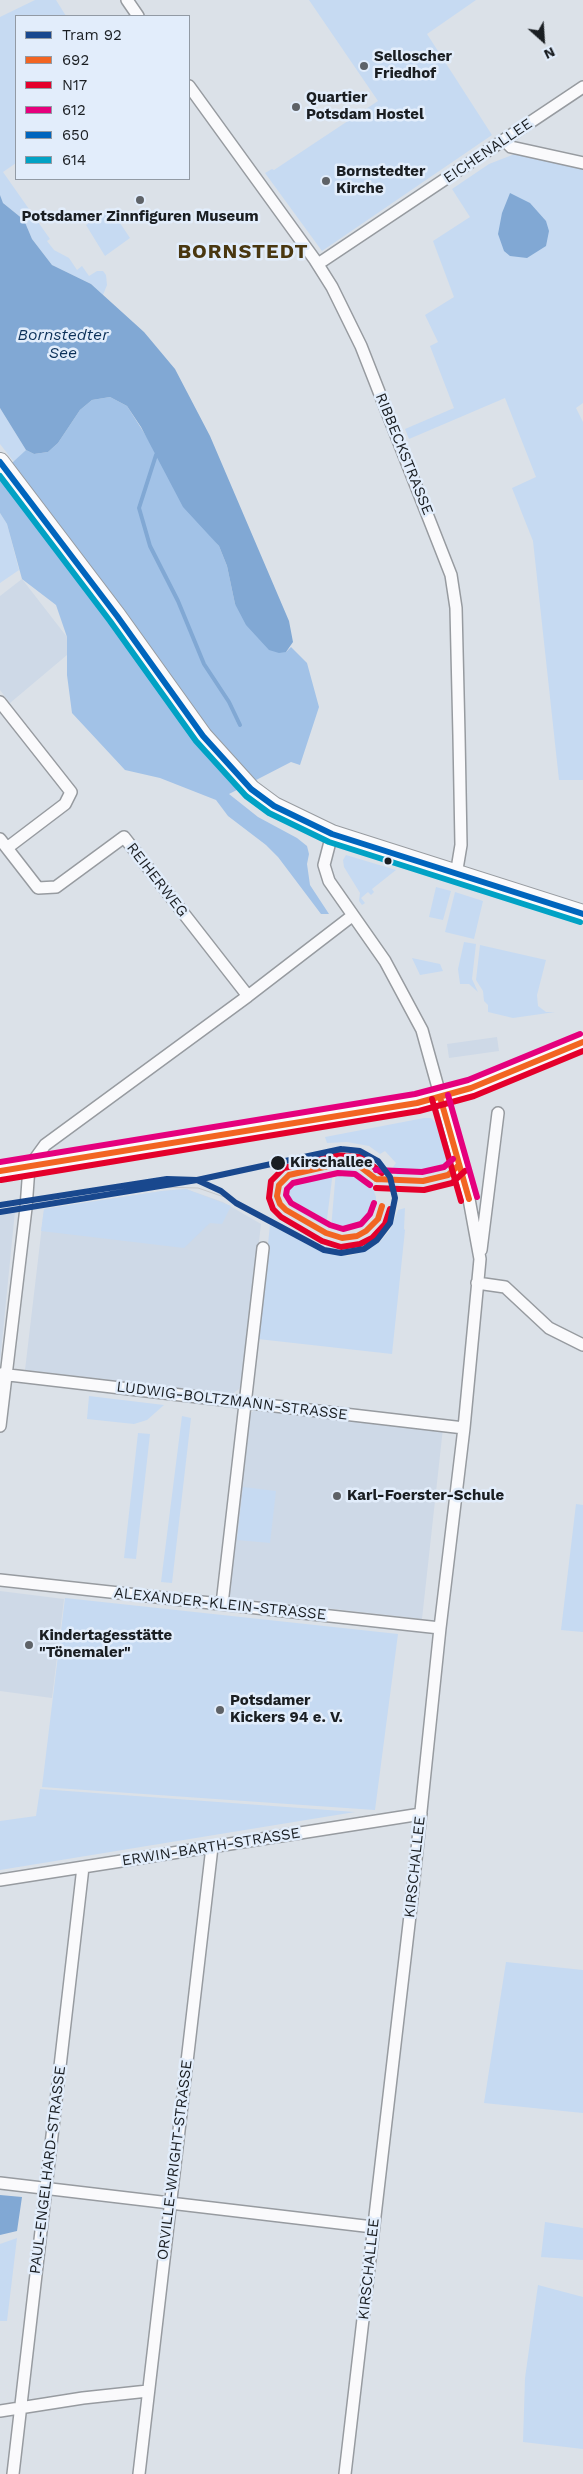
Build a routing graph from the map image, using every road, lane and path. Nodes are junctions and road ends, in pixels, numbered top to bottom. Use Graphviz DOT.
graph roads {
  1 [pos="126,0"];
  2 [pos="137,15"];
  3 [pos="190,87"];
  4 [pos="583,88"];
  5 [pos="504,140"];
  6 [pos="583,163"];
  7 [pos="318,264"];
  8 [pos="0,462"];
  9 [pos="0,702"];
  10 [pos="332,834"];
  11 [pos="4,843"];
  12 [pos="456,875"];
  13 [pos="583,914"];
  14 [pos="352,916"];
  15 [pos="248,996"];
  16 [pos="583,1042"];
  17 [pos="440,1097"];
  18 [pos="498,1113"];
  19 [pos="28,1167"];
  20 [pos="0,1171"];
  21 [pos="263,1248"];
  22 [pos="480,1259"];
  23 [pos="477,1283"];
  24 [pos="583,1345"];
  25 [pos="3,1374"];
  26 [pos="245,1402"];
  27 [pos="0,1426"];
  28 [pos="464,1428"];
  29 [pos="0,1580"];
  30 [pos="222,1604"];
  31 [pos="440,1628"];
  32 [pos="421,1814"];
  33 [pos="212,1847"];
  34 [pos="83,1867"];
  35 [pos="0,1880"];
  36 [pos="0,2183"];
  37 [pos="47,2189"];
  38 [pos="170,2203"];
  39 [pos="373,2226"];
  40 [pos="148,2391"];
  41 [pos="21,2408"];
  42 [pos="0,2411"];
  43 [pos="13,2474"];
  44 [pos="139,2474"];
  45 [pos="345,2474"];
  1 -- 2 [label="street"];
  3 -- 7 [label="street, RIBBECKSTRASSE"];
  4 -- 5 [label="street, EICHENALLEE"];
  5 -- 6 [label="street"];
  5 -- 7 [label="street, EICHENALLEE"];
  7 -- 12 [label="street, RIBBECKSTRASSE"];
  8 -- 10 [label="main road"];
  9 -- 11 [label="street, REIHERWEG"];
  10 -- 12 [label="main road"];
  10 -- 14 [label="street, KIRSCHALLEE"];
  11 -- 15 [label="street, REIHERWEG"];
  12 -- 13 [label="main road"];
  14 -- 15 [label="street"];
  14 -- 17 [label="street, KIRSCHALLEE"];
  15 -- 19 [label="street"];
  16 -- 17 [label="street"];
  17 -- 19 [label="street"];
  17 -- 22 [label="street, KIRSCHALLEE"];
  18 -- 22 [label="street, KIRSCHALLEE"];
  19 -- 20 [label="street"];
  19 -- 25 [label="street"];
  21 -- 26 [label="street"];
  22 -- 23 [label="street, KIRSCHALLEE"];
  23 -- 24 [label="street"];
  23 -- 28 [label="street, KIRSCHALLEE"];
  25 -- 26 [label="street, LUDWIG-BOLTZMANN-STRASSE"];
  25 -- 27 [label="street"];
  26 -- 28 [label="street, LUDWIG-BOLTZMANN-STRASSE"];
  26 -- 30 [label="street"];
  28 -- 31 [label="street, KIRSCHALLEE"];
  29 -- 30 [label="street, ALEXANDER-KLEIN-STRASSE"];
  30 -- 31 [label="street, ALEXANDER-KLEIN-STRASSE"];
  31 -- 32 [label="street, KIRSCHALLEE"];
  32 -- 33 [label="street, ERWIN-BARTH-STRASSE"];
  32 -- 39 [label="street, KIRSCHALLEE"];
  33 -- 34 [label="street, ERWIN-BARTH-STRASSE"];
  33 -- 38 [label="street, ORVILLE-WRIGHT-STRASSE"];
  34 -- 35 [label="street, ERWIN-BARTH-STRASSE"];
  34 -- 37 [label="street, PAUL-ENGELHARD-STRASSE"];
  36 -- 37 [label="street"];
  37 -- 38 [label="street"];
  37 -- 41 [label="street, PAUL-ENGELHARD-STRASSE"];
  38 -- 39 [label="street"];
  38 -- 40 [label="street, ORVILLE-WRIGHT-STRASSE"];
  39 -- 45 [label="street, KIRSCHALLEE"];
  40 -- 41 [label="street"];
  40 -- 44 [label="street, ORVILLE-WRIGHT-STRASSE"];
  41 -- 42 [label="street"];
  41 -- 43 [label="street, PAUL-ENGELHARD-STRASSE"];
}
